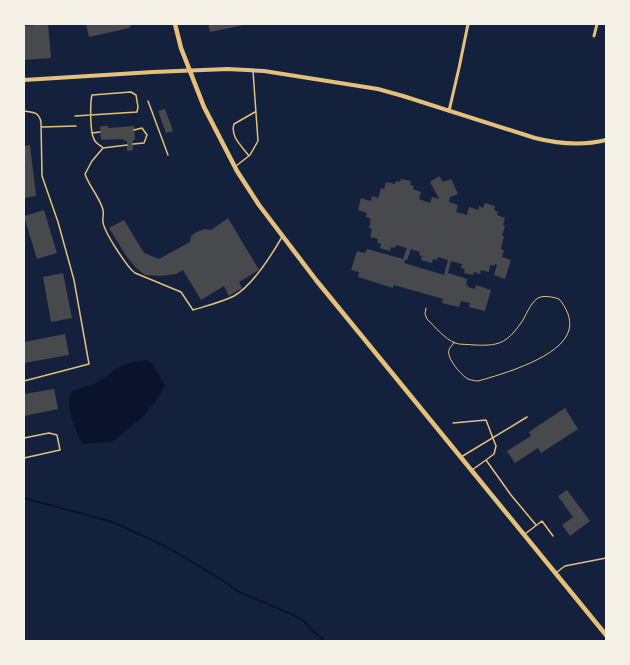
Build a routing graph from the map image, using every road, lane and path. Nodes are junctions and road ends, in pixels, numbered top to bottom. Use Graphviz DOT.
graph roads {
  1 [pos="175,24"];
  2 [pos="468,24"];
  3 [pos="597,24"];
  4 [pos="594,36"];
  5 [pos="190,70"];
  6 [pos="253,71"];
  7 [pos="24,80"];
  8 [pos="148,101"];
  9 [pos="449,111"];
  10 [pos="24,112"];
  11 [pos="255,112"];
  12 [pos="92,115"];
  13 [pos="75,116"];
  14 [pos="76,126"];
  15 [pos="42,127"];
  16 [pos="134,130"];
  17 [pos="100,132"];
  18 [pos="92,133"];
  19 [pos="606,140"];
  20 [pos="133,144"];
  21 [pos="127,145"];
  22 [pos="103,148"];
  23 [pos="168,155"];
  24 [pos="249,156"];
  25 [pos="235,168"];
  26 [pos="282,237"];
  27 [pos="426,308"];
  28 [pos="454,342"];
  29 [pos="24,381"];
  30 [pos="527,417"];
  31 [pos="453,423"];
  32 [pos="24,438"];
  33 [pos="493,438"];
  34 [pos="461,457"];
  35 [pos="24,458"];
  36 [pos="486,460"];
  37 [pos="472,470"];
  38 [pos="536,526"];
  39 [pos="524,534"];
  40 [pos="553,536"];
  41 [pos="606,558"];
  42 [pos="556,573"];
  43 [pos="606,635"];
  1 -- 5 [label="main road"];
  2 -- 9 [label="street"];
  3 -- 4 [label="street"];
  5 -- 6 [label="street"];
  5 -- 7 [label="street"];
  5 -- 25 [label="main road"];
  6 -- 9 [label="street"];
  6 -- 11 [label="lane"];
  8 -- 23 [label="lane"];
  9 -- 19 [label="street"];
  10 -- 15 [label="lane"];
  11 -- 24 [label="lane"];
  11 -- 24 [label="lane"];
  12 -- 12 [label="lane"];
  12 -- 13 [label="lane"];
  12 -- 18 [label="lane"];
  14 -- 15 [label="lane"];
  15 -- 29 [label="lane"];
  16 -- 20 [label="lane"];
  17 -- 18 [label="lane"];
  18 -- 22 [label="lane"];
  21 -- 22 [label="lane"];
  22 -- 26 [label="lane"];
  24 -- 25 [label="lane"];
  25 -- 26 [label="main road"];
  26 -- 34 [label="main road"];
  27 -- 28 [label="path"];
  28 -- 28 [label="path"];
  30 -- 33 [label="lane"];
  31 -- 33 [label="lane"];
  32 -- 35 [label="lane"];
  33 -- 34 [label="lane"];
  33 -- 36 [label="lane"];
  34 -- 37 [label="main road"];
  36 -- 37 [label="lane"];
  36 -- 38 [label="lane"];
  37 -- 39 [label="main road"];
  38 -- 39 [label="lane"];
  38 -- 40 [label="lane"];
  39 -- 42 [label="main road"];
  41 -- 42 [label="lane"];
  42 -- 43 [label="main road"];
}
